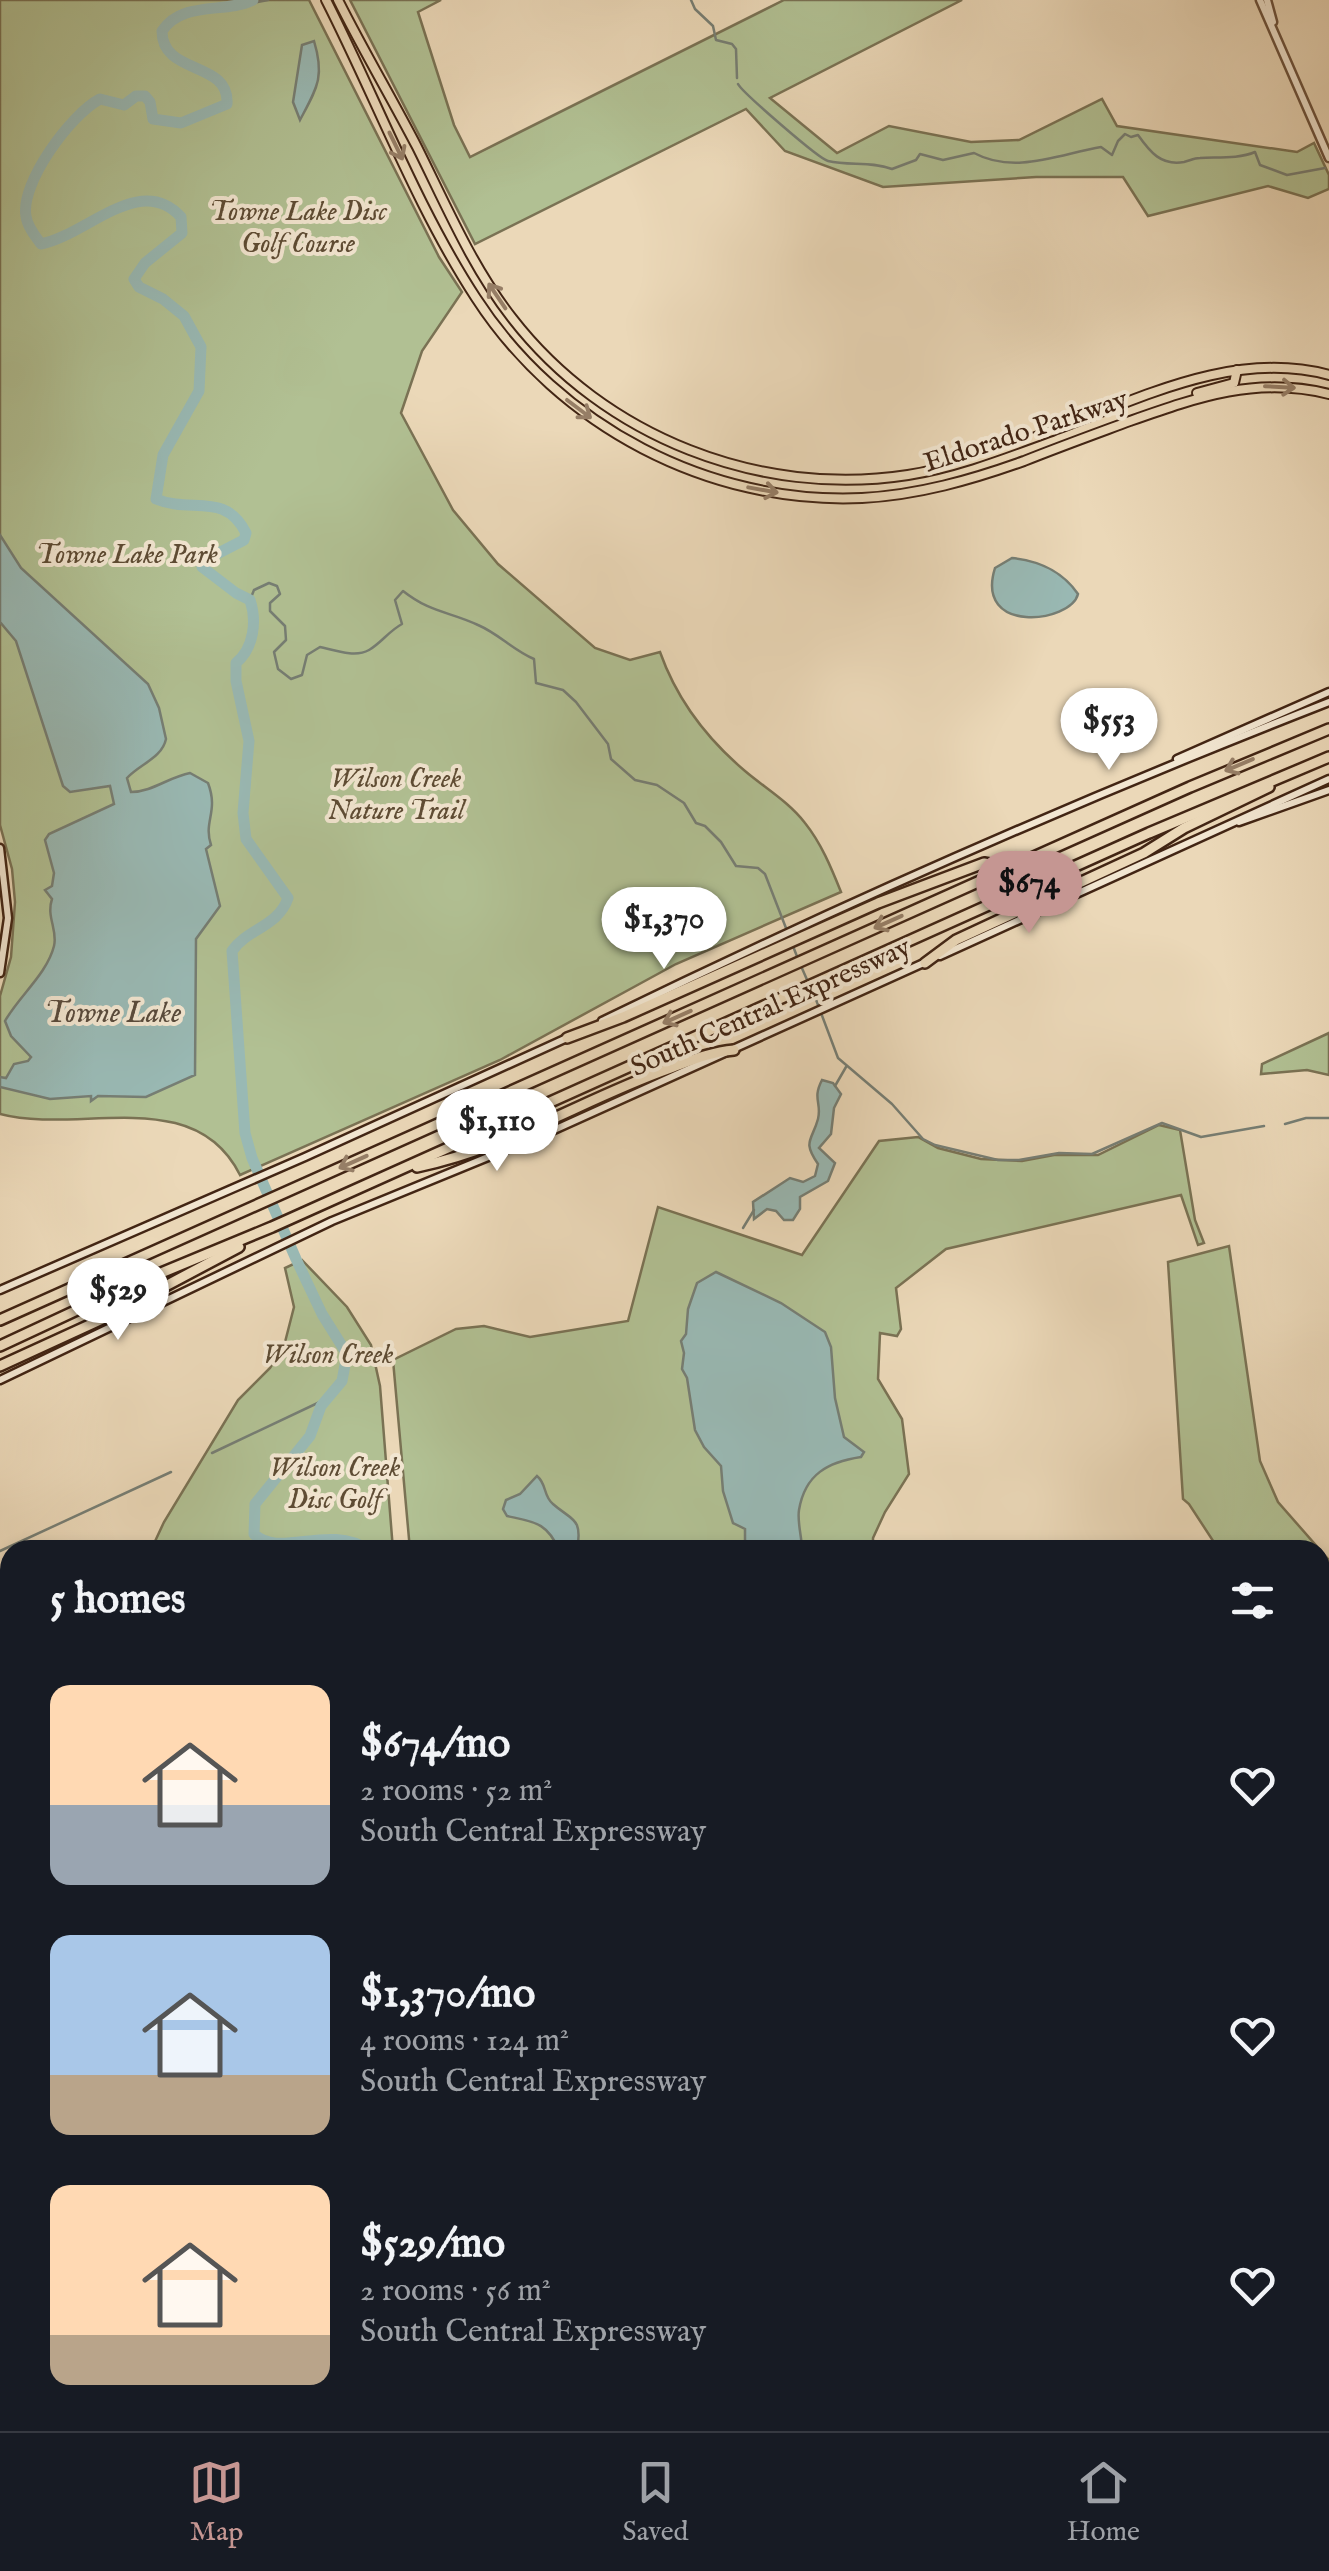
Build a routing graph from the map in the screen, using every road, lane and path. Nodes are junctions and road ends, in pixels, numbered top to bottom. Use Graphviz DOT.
graph roads {
  1 [pos="326,0"];
  2 [pos="338,0"];
  3 [pos="1264,0"];
  4 [pos="1329,158"];
  5 [pos="1237,370"];
  6 [pos="1329,375"];
  7 [pos="1168,388"];
  8 [pos="1329,394"];
  9 [pos="1185,401"];
  10 [pos="1174,405"];
  11 [pos="816,480"];
  12 [pos="814,497"];
  13 [pos="1329,692"];
  14 [pos="1329,702"];
  15 [pos="1329,729"];
  16 [pos="1329,756"];
  17 [pos="1164,768"];
  18 [pos="1298,769"];
  19 [pos="1329,779"];
  20 [pos="1329,790"];
  21 [pos="1233,824"];
  22 [pos="0,848"];
  23 [pos="1009,868"];
  24 [pos="4,893"];
  25 [pos="804,930"];
  26 [pos="925,963"];
  27 [pos="0,972"];
  28 [pos="567,1038"];
  29 [pos="734,1050"];
  30 [pos="400,1170"];
  31 [pos="212,1258"];
  32 [pos="0,1290"];
  33 [pos="0,1320"];
  34 [pos="0,1346"];
  35 [pos="0,1366"];
  36 [pos="0,1380"];
  1 -- 12 [label="main road, Eldorado Parkway, one-way"];
  11 -- 2 [label="main road, Eldorado Parkway, one-way"];
  3 -- 4 [label="main road"];
  5 -- 6 [label="main road, Eldorado Parkway"];
  5 -- 7 [label="main road, Eldorado Parkway"];
  5 -- 9 [label="main road"];
  7 -- 10 [label="main road"];
  7 -- 11 [label="main road, Eldorado Parkway"];
  9 -- 8 [label="main road, Eldorado Parkway, one-way"];
  9 -- 10 [label="main road, Eldorado Parkway"];
  10 -- 12 [label="main road, Eldorado Parkway"];
  11 -- 12 [label="main road"];
  13 -- 17 [label="main road"];
  14 -- 17 [label="main road"];
  15 -- 23 [label="highway, one-way"];
  16 -- 18 [label="highway"];
  17 -- 25 [label="main road"];
  18 -- 26 [label="highway"];
  18 -- 30 [label="highway"];
  19 -- 21 [label="main road, South Central Expressway"];
  20 -- 21 [label="main road, South Central Expressway"];
  21 -- 26 [label="main road, South Central Expressway"];
  22 -- 24 [label="main road"];
  23 -- 25 [label="highway"];
  23 -- 33 [label="highway, one-way"];
  24 -- 27 [label="main road"];
  25 -- 28 [label="highway"];
  26 -- 29 [label="main road, South Central Expressway"];
  28 -- 32 [label="main road"];
  29 -- 30 [label="highway"];
  29 -- 36 [label="main road, South Central Expressway"];
  30 -- 31 [label="highway"];
  31 -- 34 [label="highway"];
  31 -- 35 [label="highway"];
}
